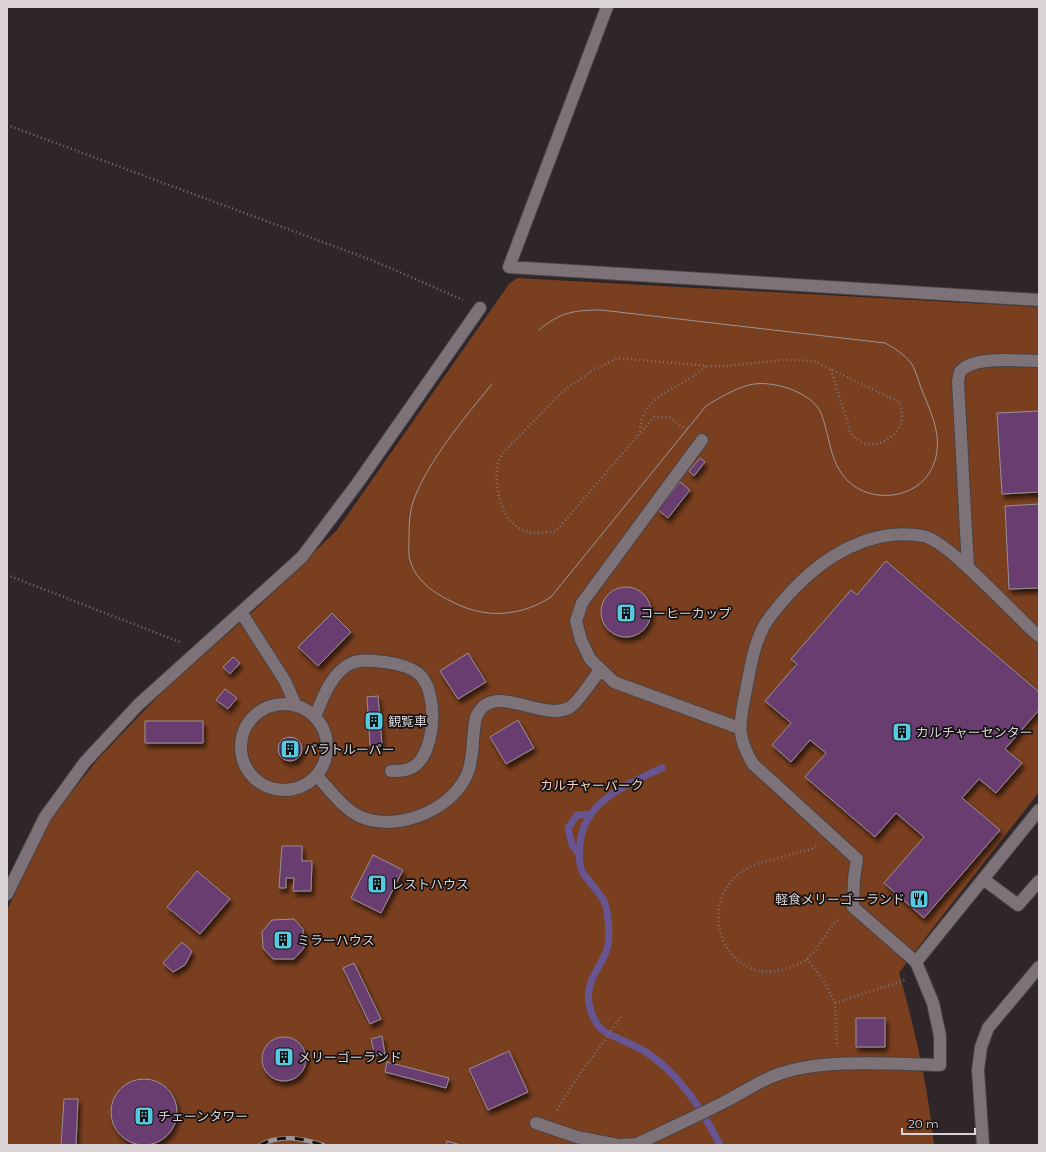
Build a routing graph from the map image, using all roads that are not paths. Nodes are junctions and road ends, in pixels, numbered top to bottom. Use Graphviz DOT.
graph roads {
  1 [pos="607,7"];
  2 [pos="1039,300"];
  3 [pos="480,308"];
  4 [pos="1039,360"];
  5 [pos="702,440"];
  6 [pos="968,568"];
  7 [pos="242,612"];
  8 [pos="1039,636"];
  9 [pos="600,670"];
  10 [pos="296,706"];
  11 [pos="315,717"];
  12 [pos="739,728"];
  13 [pos="391,771"];
  14 [pos="316,776"];
  15 [pos="1039,810"];
  16 [pos="983,879"];
  17 [pos="1039,881"];
  18 [pos="7,894"];
  19 [pos="916,962"];
  20 [pos="1039,967"];
  21 [pos="542,1125"];
  22 [pos="620,1145"];
  23 [pos="983,1145"];
  1 -- 2 [label="street"];
  3 -- 7 [label="street"];
  4 -- 6 [label="street"];
  5 -- 9 [label="street"];
  6 -- 8 [label="street"];
  6 -- 12 [label="street"];
  7 -- 10 [label="street"];
  7 -- 18 [label="street"];
  9 -- 12 [label="street"];
  9 -- 14 [label="street"];
  10 -- 11 [label="street"];
  10 -- 14 [label="street"];
  11 -- 13 [label="street"];
  11 -- 14 [label="street"];
  12 -- 19 [label="street"];
  15 -- 16 [label="street"];
  16 -- 17 [label="street"];
  16 -- 19 [label="street"];
  19 -- 22 [label="street"];
  20 -- 23 [label="street"];
  21 -- 22 [label="street"];
}
